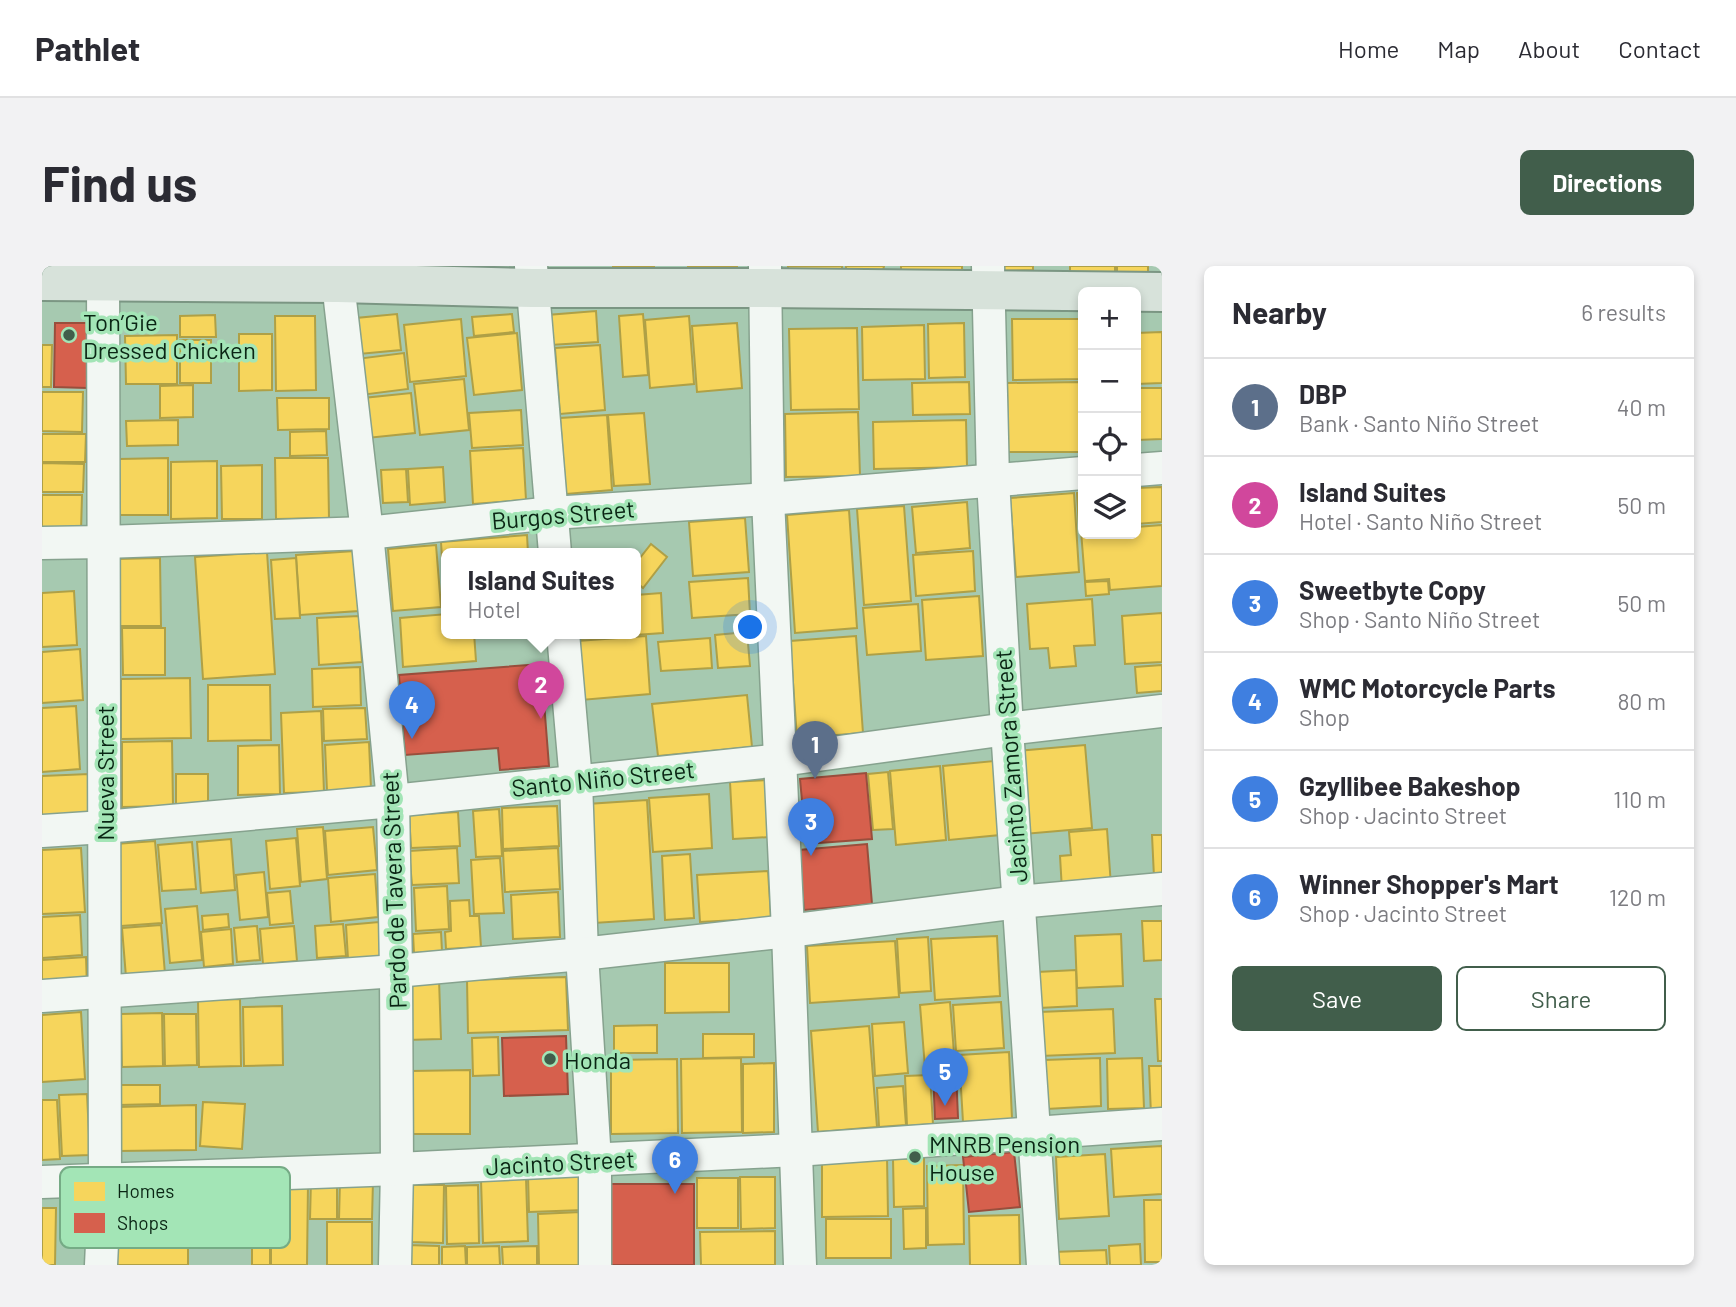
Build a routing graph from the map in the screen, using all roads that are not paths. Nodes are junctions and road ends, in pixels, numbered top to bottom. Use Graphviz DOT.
graph roads {
  1 [pos="103,274"];
  2 [pos="337,275"];
  3 [pos="531,277"];
  4 [pos="765,277"];
  5 [pos="988,278"];
  6 [pos="42,281"];
  7 [pos="1162,292"];
  8 [pos="1162,468"];
  9 [pos="1141,470"];
  10 [pos="1078,473"];
  11 [pos="993,480"];
  12 [pos="768,499"];
  13 [pos="552,513"];
  14 [pos="367,533"];
  15 [pos="104,542"];
  16 [pos="42,543"];
  17 [pos="555,548"];
  18 [pos="564,639"];
  19 [pos="1162,711"];
  20 [pos="1007,729"];
  21 [pos="781,760"];
  22 [pos="576,781"];
  23 [pos="393,801"];
  24 [pos="104,828"];
  25 [pos="42,831"];
  26 [pos="1162,889"];
  27 [pos="1018,902"];
  28 [pos="789,931"];
  29 [pos="582,954"];
  30 [pos="396,971"];
  31 [pos="103,991"];
  32 [pos="42,996"];
  33 [pos="1162,1124"];
  34 [pos="1034,1133"];
  35 [pos="796,1150"];
  36 [pos="595,1160"];
  37 [pos="104,1167"];
  38 [pos="397,1169"];
  39 [pos="290,1173"];
  40 [pos="60,1181"];
  41 [pos="42,1182"];
  42 [pos="394,1265"];
  43 [pos="595,1265"];
  44 [pos="800,1265"];
  45 [pos="1043,1265"];
  1 -- 2 [label="main road"];
  1 -- 6 [label="main road"];
  1 -- 15 [label="street, Nueva Street"];
  2 -- 3 [label="main road"];
  2 -- 14 [label="street, Pardo de Tavera Street"];
  3 -- 4 [label="main road"];
  3 -- 13 [label="street"];
  4 -- 5 [label="main road"];
  4 -- 12 [label="street"];
  5 -- 7 [label="main road"];
  5 -- 11 [label="street, Jacinto Zamora Street"];
  8 -- 9 [label="street"];
  10 -- 11 [label="street, Burgos Street"];
  11 -- 12 [label="street, Burgos Street"];
  11 -- 20 [label="street, Jacinto Zamora Street"];
  12 -- 13 [label="street, Burgos Street"];
  12 -- 21 [label="street"];
  13 -- 14 [label="street, Burgos Street"];
  13 -- 17 [label="street"];
  14 -- 15 [label="street, Burgos Street"];
  14 -- 23 [label="street, Pardo de Tavera Street"];
  15 -- 16 [label="street, Burgos Street"];
  15 -- 24 [label="street, Nueva Street"];
  18 -- 22 [label="street"];
  19 -- 20 [label="street, Santo Niño Street"];
  20 -- 21 [label="street, Santo Niño Street"];
  20 -- 27 [label="street, Jacinto Zamora Street"];
  21 -- 22 [label="street, Santo Niño Street"];
  21 -- 28 [label="street"];
  22 -- 23 [label="street, Santo Niño Street"];
  22 -- 29 [label="street"];
  23 -- 24 [label="street, Santo Niño Street"];
  23 -- 30 [label="street, Pardo de Tavera Street"];
  24 -- 25 [label="street, Santo Niño Street"];
  24 -- 31 [label="street, Nueva Street"];
  26 -- 27 [label="street"];
  27 -- 28 [label="street"];
  27 -- 34 [label="street, Jacinto Zamora Street"];
  28 -- 29 [label="street"];
  28 -- 35 [label="street"];
  29 -- 30 [label="street"];
  29 -- 36 [label="street"];
  30 -- 31 [label="street"];
  30 -- 38 [label="street, Pardo de Tavera Street"];
  31 -- 32 [label="street"];
  31 -- 37 [label="street, Nueva Street"];
  33 -- 34 [label="street, Jacinto Street"];
  34 -- 35 [label="street, Jacinto Street"];
  34 -- 45 [label="street, Jacinto Zamora Street"];
  35 -- 36 [label="street, Jacinto Street"];
  35 -- 44 [label="street"];
  36 -- 38 [label="street, Jacinto Street"];
  36 -- 43 [label="street"];
  38 -- 39 [label="street, Jacinto Street"];
  38 -- 42 [label="street, Pardo de Tavera Street"];
  40 -- 41 [label="street, Jacinto Street"];
}
